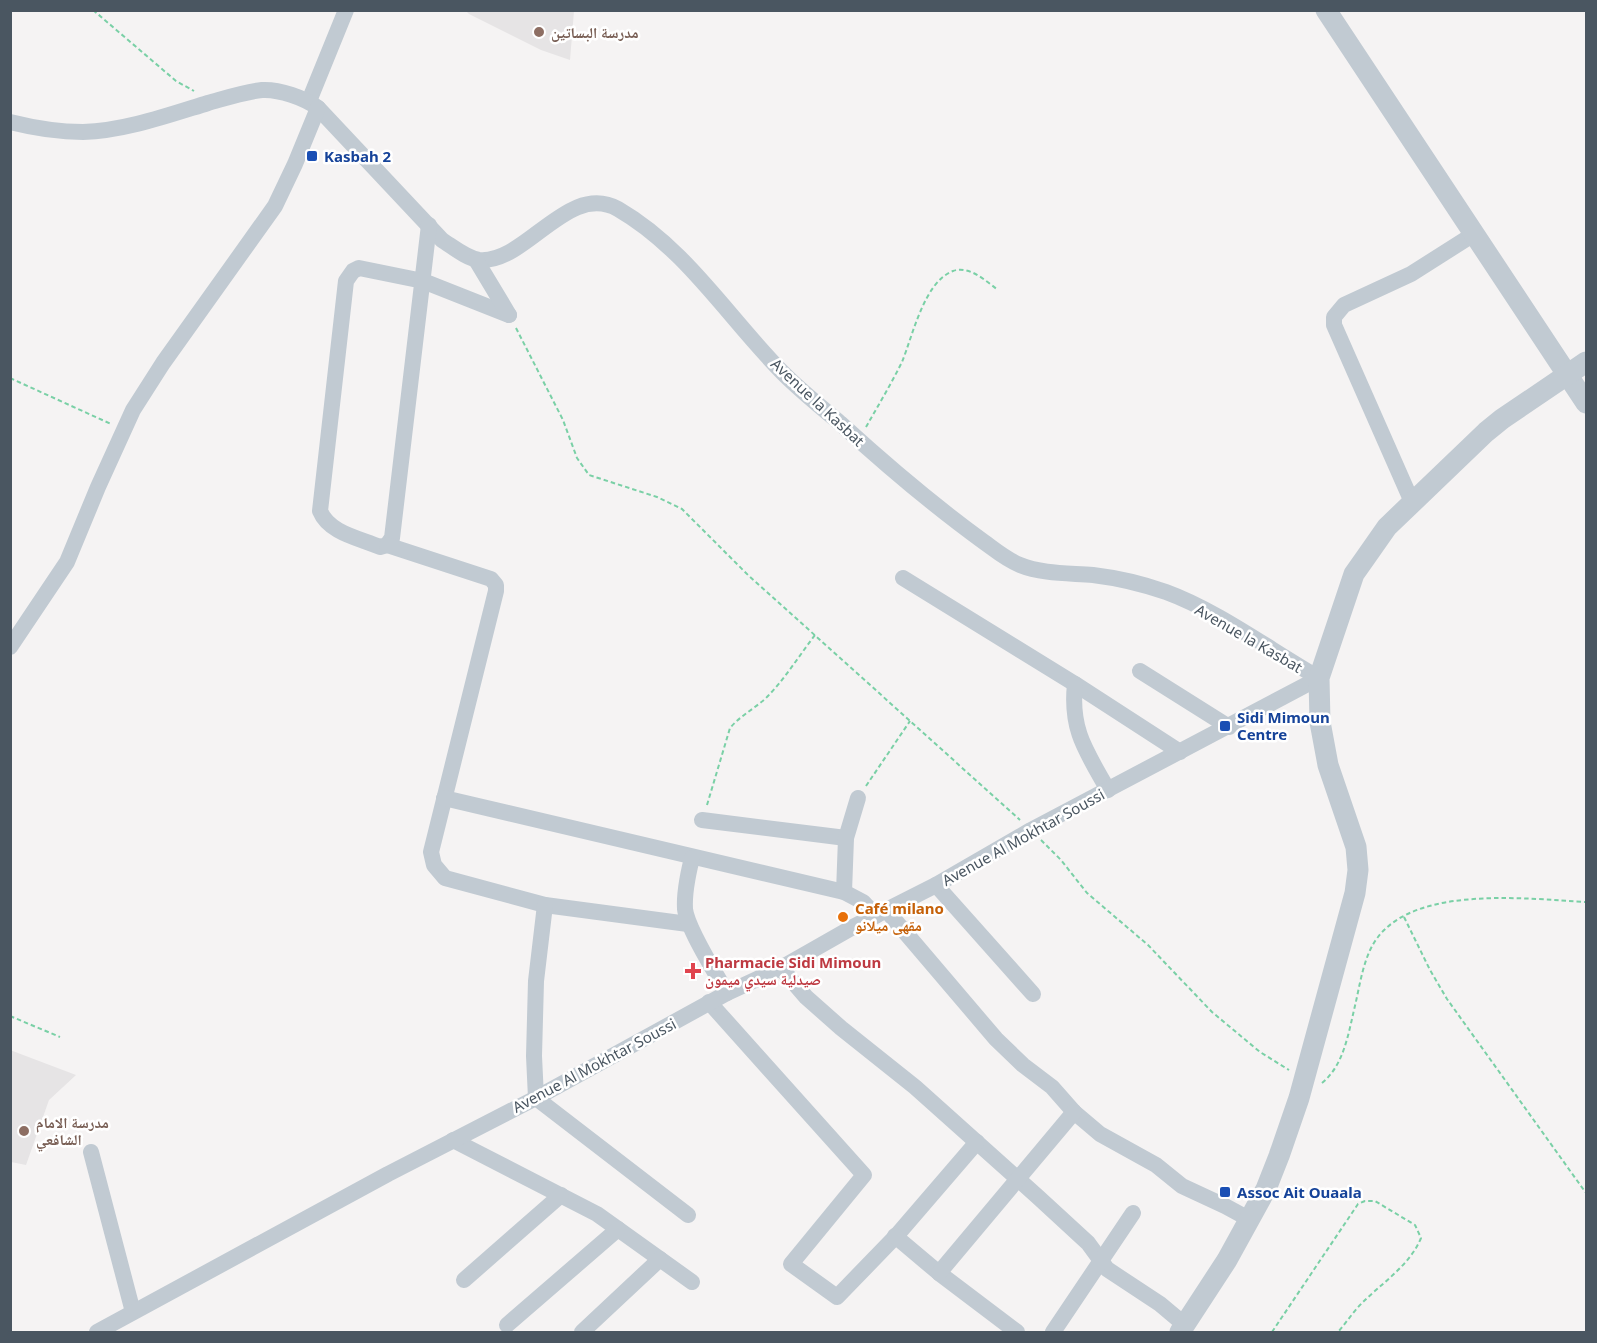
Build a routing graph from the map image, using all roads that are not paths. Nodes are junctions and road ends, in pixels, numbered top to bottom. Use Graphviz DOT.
graph roads {
  1 [pos="346,10"];
  2 [pos="1326,10"];
  3 [pos="314,105"];
  4 [pos="10,122"];
  5 [pos="429,225"];
  6 [pos="1474,234"];
  7 [pos="476,260"];
  8 [pos="423,281"];
  9 [pos="1587,362"];
  10 [pos="1567,376"];
  11 [pos="1587,404"];
  12 [pos="1412,502"];
  13 [pos="387,545"];
  14 [pos="903,578"];
  15 [pos="10,647"];
  16 [pos="1140,671"];
  17 [pos="1319,678"];
  18 [pos="1075,684"];
  19 [pos="1229,728"];
  20 [pos="1180,752"];
  21 [pos="1108,790"];
  22 [pos="444,798"];
  23 [pos="858,798"];
  24 [pos="702,820"];
  25 [pos="846,838"];
  26 [pos="692,858"];
  27 [pos="936,885"];
  28 [pos="844,892"];
  29 [pos="545,905"];
  30 [pos="881,913"];
  31 [pos="688,924"];
  32 [pos="781,968"];
  33 [pos="727,993"];
  34 [pos="1033,994"];
  35 [pos="710,1002"];
  36 [pos="536,1098"];
  37 [pos="1074,1112"];
  38 [pos="453,1140"];
  39 [pos="977,1142"];
  40 [pos="91,1152"];
  41 [pos="1019,1179"];
  42 [pos="561,1195"];
  43 [pos="1133,1213"];
  44 [pos="688,1215"];
  45 [pos="1249,1219"];
  46 [pos="618,1229"];
  47 [pos="895,1236"];
  48 [pos="660,1259"];
  49 [pos="1102,1261"];
  50 [pos="939,1274"];
  51 [pos="464,1280"];
  52 [pos="692,1282"];
  53 [pos="134,1312"];
  54 [pos="507,1325"];
  55 [pos="1182,1329"];
  56 [pos="1060,1330"];
  57 [pos="97,1332"];
  58 [pos="582,1332"];
  59 [pos="1017,1332"];
  1 -- 3 [label="street"];
  2 -- 6 [label="street"];
  3 -- 4 [label="street"];
  3 -- 5 [label="street"];
  3 -- 15 [label="street"];
  5 -- 7 [label="street"];
  5 -- 8 [label="street"];
  6 -- 10 [label="street"];
  6 -- 12 [label="street"];
  7 -- 8 [label="street"];
  7 -- 17 [label="street, Avenue la Kasbat"];
  8 -- 13 [label="street"];
  8 -- 13 [label="street"];
  9 -- 10 [label="street"];
  10 -- 11 [label="street"];
  10 -- 12 [label="street"];
  12 -- 17 [label="street"];
  13 -- 22 [label="street"];
  14 -- 18 [label="street"];
  16 -- 19 [label="street"];
  17 -- 19 [label="street, Avenue Al Mokhtar Soussi"];
  17 -- 45 [label="street"];
  18 -- 20 [label="street"];
  18 -- 21 [label="street"];
  19 -- 20 [label="street, Avenue Al Mokhtar Soussi"];
  20 -- 21 [label="street, Avenue Al Mokhtar Soussi"];
  21 -- 27 [label="street, Avenue Al Mokhtar Soussi"];
  22 -- 26 [label="street"];
  22 -- 29 [label="street"];
  23 -- 25 [label="street"];
  24 -- 25 [label="street"];
  25 -- 28 [label="street"];
  26 -- 28 [label="street"];
  26 -- 31 [label="street"];
  27 -- 30 [label="street, Avenue Al Mokhtar Soussi"];
  27 -- 34 [label="street"];
  28 -- 30 [label="street"];
  29 -- 31 [label="street"];
  29 -- 36 [label="street"];
  30 -- 32 [label="street, Avenue Al Mokhtar Soussi"];
  30 -- 37 [label="street"];
  31 -- 33 [label="street"];
  32 -- 33 [label="street, Avenue Al Mokhtar Soussi"];
  32 -- 39 [label="street"];
  33 -- 35 [label="street, Avenue Al Mokhtar Soussi"];
  35 -- 36 [label="street, Avenue Al Mokhtar Soussi"];
  35 -- 47 [label="street"];
  36 -- 38 [label="street, Avenue Al Mokhtar Soussi"];
  36 -- 44 [label="street"];
  37 -- 41 [label="street"];
  37 -- 45 [label="street"];
  38 -- 42 [label="street"];
  38 -- 53 [label="street, Avenue Al Mokhtar Soussi"];
  39 -- 41 [label="street"];
  39 -- 47 [label="street"];
  40 -- 53 [label="street"];
  41 -- 49 [label="street"];
  41 -- 50 [label="street"];
  42 -- 46 [label="street"];
  42 -- 51 [label="street"];
  43 -- 49 [label="street"];
  45 -- 55 [label="street"];
  46 -- 48 [label="street"];
  46 -- 54 [label="street"];
  47 -- 50 [label="street"];
  48 -- 52 [label="street"];
  48 -- 58 [label="street"];
  49 -- 55 [label="street"];
  49 -- 56 [label="street"];
  50 -- 59 [label="street"];
  53 -- 57 [label="street, Avenue Al Mokhtar Soussi"];
}
